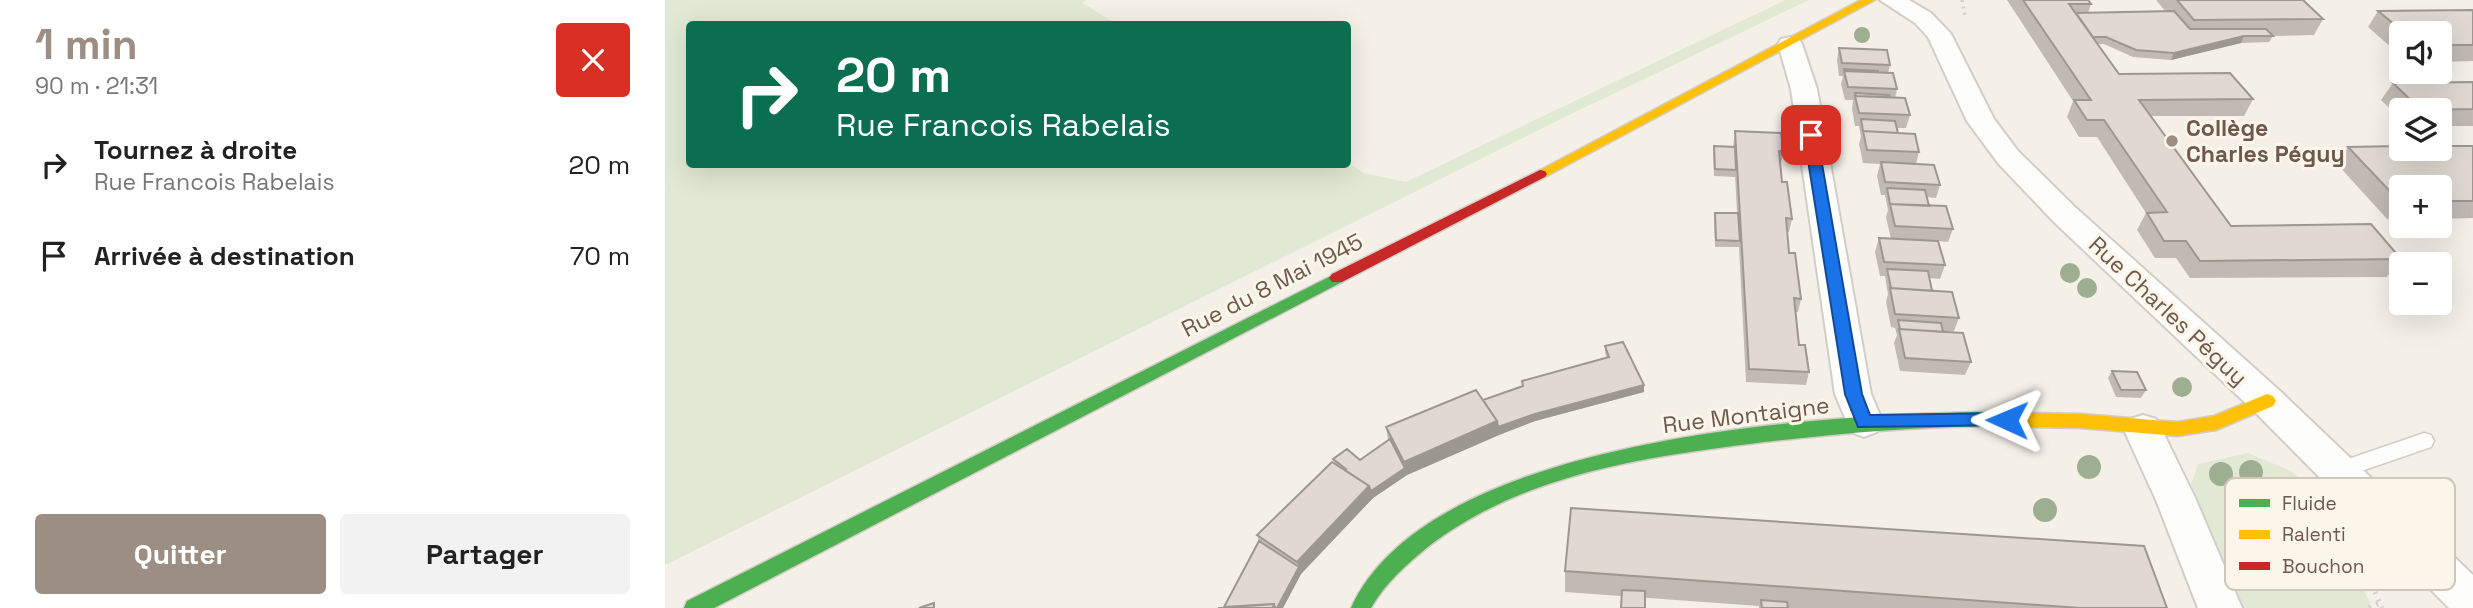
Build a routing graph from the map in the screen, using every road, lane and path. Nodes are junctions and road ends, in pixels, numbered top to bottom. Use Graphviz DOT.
graph roads {
  1 [pos="1869,0"];
  2 [pos="1892,0"];
  3 [pos="1790,44"];
  4 [pos="2267,401"];
  5 [pos="1864,422"];
  6 [pos="2143,430"];
  7 [pos="2424,441"];
  8 [pos="2338,471"];
  9 [pos="2345,478"];
  10 [pos="2455,585"];
  11 [pos="2380,603"];
  12 [pos="2473,603"];
  13 [pos="694,608"];
  14 [pos="1361,608"];
  15 [pos="2220,608"];
  16 [pos="2369,608"];
  1 -- 3 [label="street, Rue du 8 Mai 1945"];
  2 -- 4 [label="street, Rue Charles Péguy"];
  3 -- 5 [label="street"];
  3 -- 13 [label="street, Rue du 8 Mai 1945"];
  4 -- 6 [label="street, Rue Montaigne"];
  4 -- 8 [label="street, Rue Charles Péguy"];
  5 -- 6 [label="street, Rue Montaigne"];
  5 -- 14 [label="street, Rue Montaigne"];
  6 -- 15 [label="street"];
  7 -- 8 [label="lane"];
  8 -- 9 [label="street, Rue Charles Péguy"];
  10 -- 12 [label="street, Rue Charles Péguy"];
  11 -- 16 [label="path"];
}
